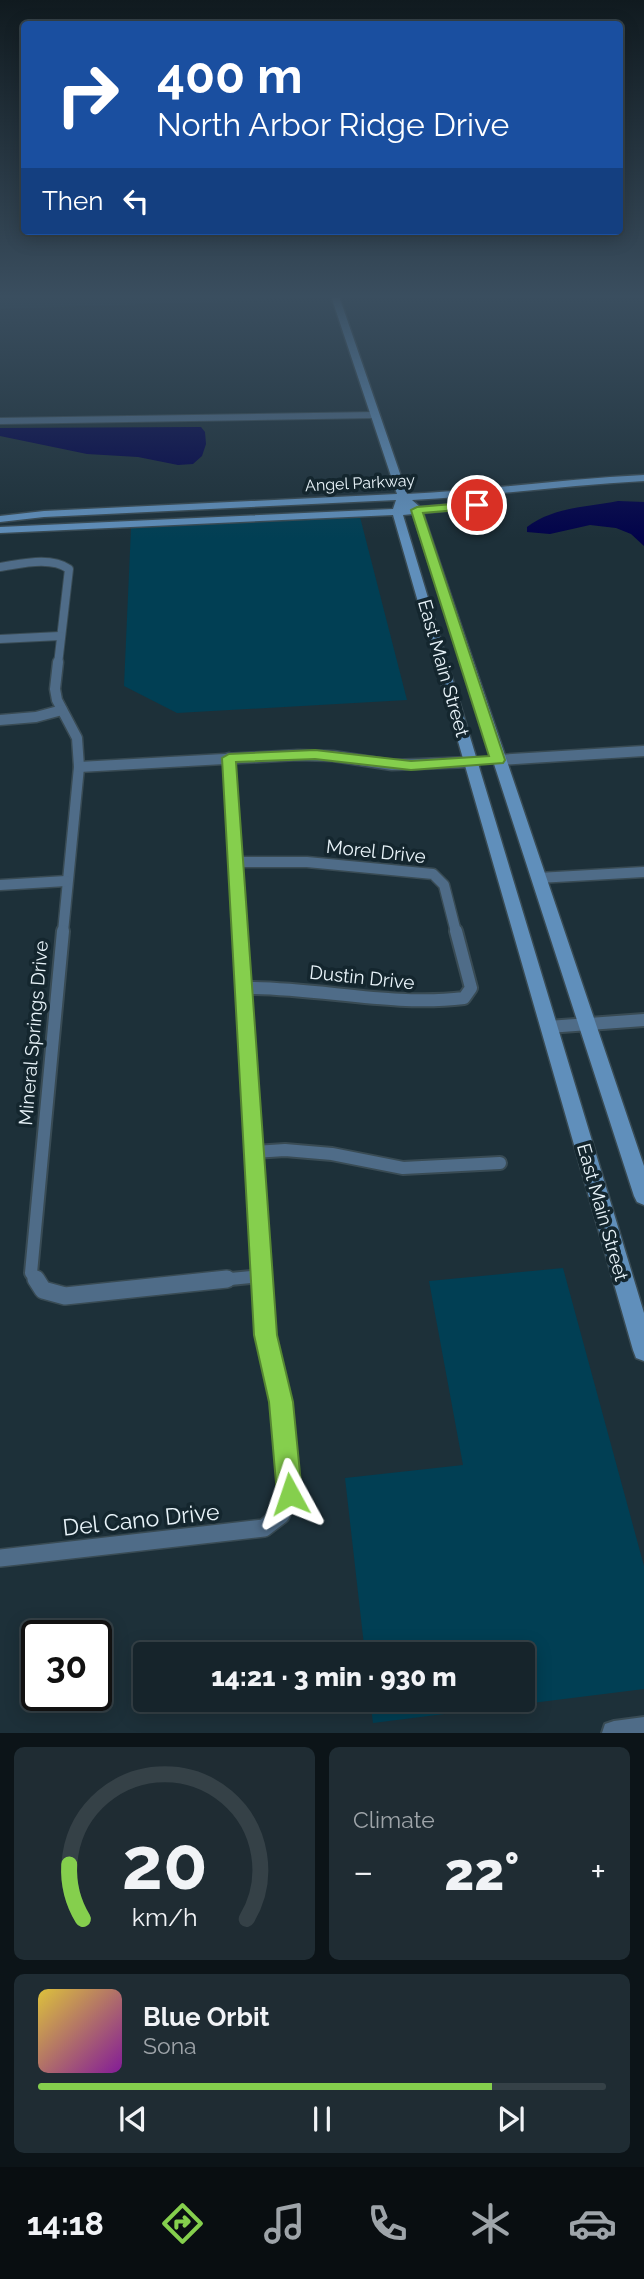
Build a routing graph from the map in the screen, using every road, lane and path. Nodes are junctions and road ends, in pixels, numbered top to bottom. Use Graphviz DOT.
graph roads {
  1 [pos="362,377"];
  2 [pos="375,415"];
  3 [pos="0,421"];
  4 [pos="644,478"];
  5 [pos="570,484"];
  6 [pos="403,497"];
  7 [pos="417,510"];
  8 [pos="397,512"];
  9 [pos="0,519"];
  10 [pos="0,530"];
  11 [pos="0,567"];
  12 [pos="415,570"];
  13 [pos="452,617"];
  14 [pos="60,636"];
  15 [pos="0,639"];
  16 [pos="62,710"];
  17 [pos="0,720"];
  18 [pos="644,751"];
  19 [pos="229,758"];
  20 [pos="498,760"];
  21 [pos="471,762"];
  22 [pos="79,767"];
  23 [pos="235,862"];
  24 [pos="644,872"];
  25 [pos="538,878"];
  26 [pos="66,881"];
  27 [pos="0,885"];
  28 [pos="243,988"];
  29 [pos="471,988"];
  30 [pos="644,1020"];
  31 [pos="586,1024"];
  32 [pos="548,1027"];
  33 [pos="253,1152"];
  34 [pos="500,1163"];
  35 [pos="644,1196"];
  36 [pos="261,1276"];
  37 [pos="644,1350"];
  38 [pos="0,1558"];
  39 [pos="644,1729"];
  40 [pos="614,1733"];
  1 -- 2 [label="main road"];
  2 -- 3 [label="street"];
  2 -- 6 [label="main road"];
  4 -- 5 [label="main road"];
  5 -- 6 [label="main road, Angel Parkway"];
  5 -- 7 [label="main road, Angel Parkway"];
  6 -- 7 [label="main road, East Main Street"];
  6 -- 8 [label="main road"];
  6 -- 9 [label="main road, Angel Parkway"];
  7 -- 8 [label="main road, Angel Parkway"];
  7 -- 13 [label="main road, East Main Street"];
  8 -- 10 [label="main road, Angel Parkway"];
  8 -- 12 [label="main road, East Main Street"];
  11 -- 14 [label="street, Mineral Springs Drive"];
  12 -- 13 [label="main road"];
  12 -- 21 [label="main road, East Main Street"];
  13 -- 20 [label="main road, East Main Street"];
  14 -- 15 [label="street"];
  14 -- 16 [label="street, Mineral Springs Drive"];
  16 -- 17 [label="street"];
  16 -- 22 [label="street, Mineral Springs Drive"];
  18 -- 20 [label="street"];
  19 -- 21 [label="street"];
  19 -- 22 [label="street"];
  19 -- 23 [label="street"];
  20 -- 21 [label="main road"];
  20 -- 25 [label="main road, East Main Street"];
  21 -- 32 [label="main road, East Main Street"];
  22 -- 26 [label="street, Mineral Springs Drive"];
  23 -- 28 [label="street"];
  23 -- 29 [label="street, Morel Drive"];
  24 -- 25 [label="street"];
  25 -- 31 [label="main road, East Main Street"];
  26 -- 27 [label="street"];
  26 -- 36 [label="street, Mineral Springs Drive"];
  28 -- 29 [label="street, Dustin Drive"];
  28 -- 33 [label="street"];
  30 -- 31 [label="street"];
  31 -- 32 [label="street"];
  31 -- 35 [label="main road, East Main Street"];
  32 -- 37 [label="main road, East Main Street"];
  33 -- 34 [label="street"];
  33 -- 36 [label="street"];
  36 -- 38 [label="street, Del Cano Drive"];
  39 -- 40 [label="street"];
}
